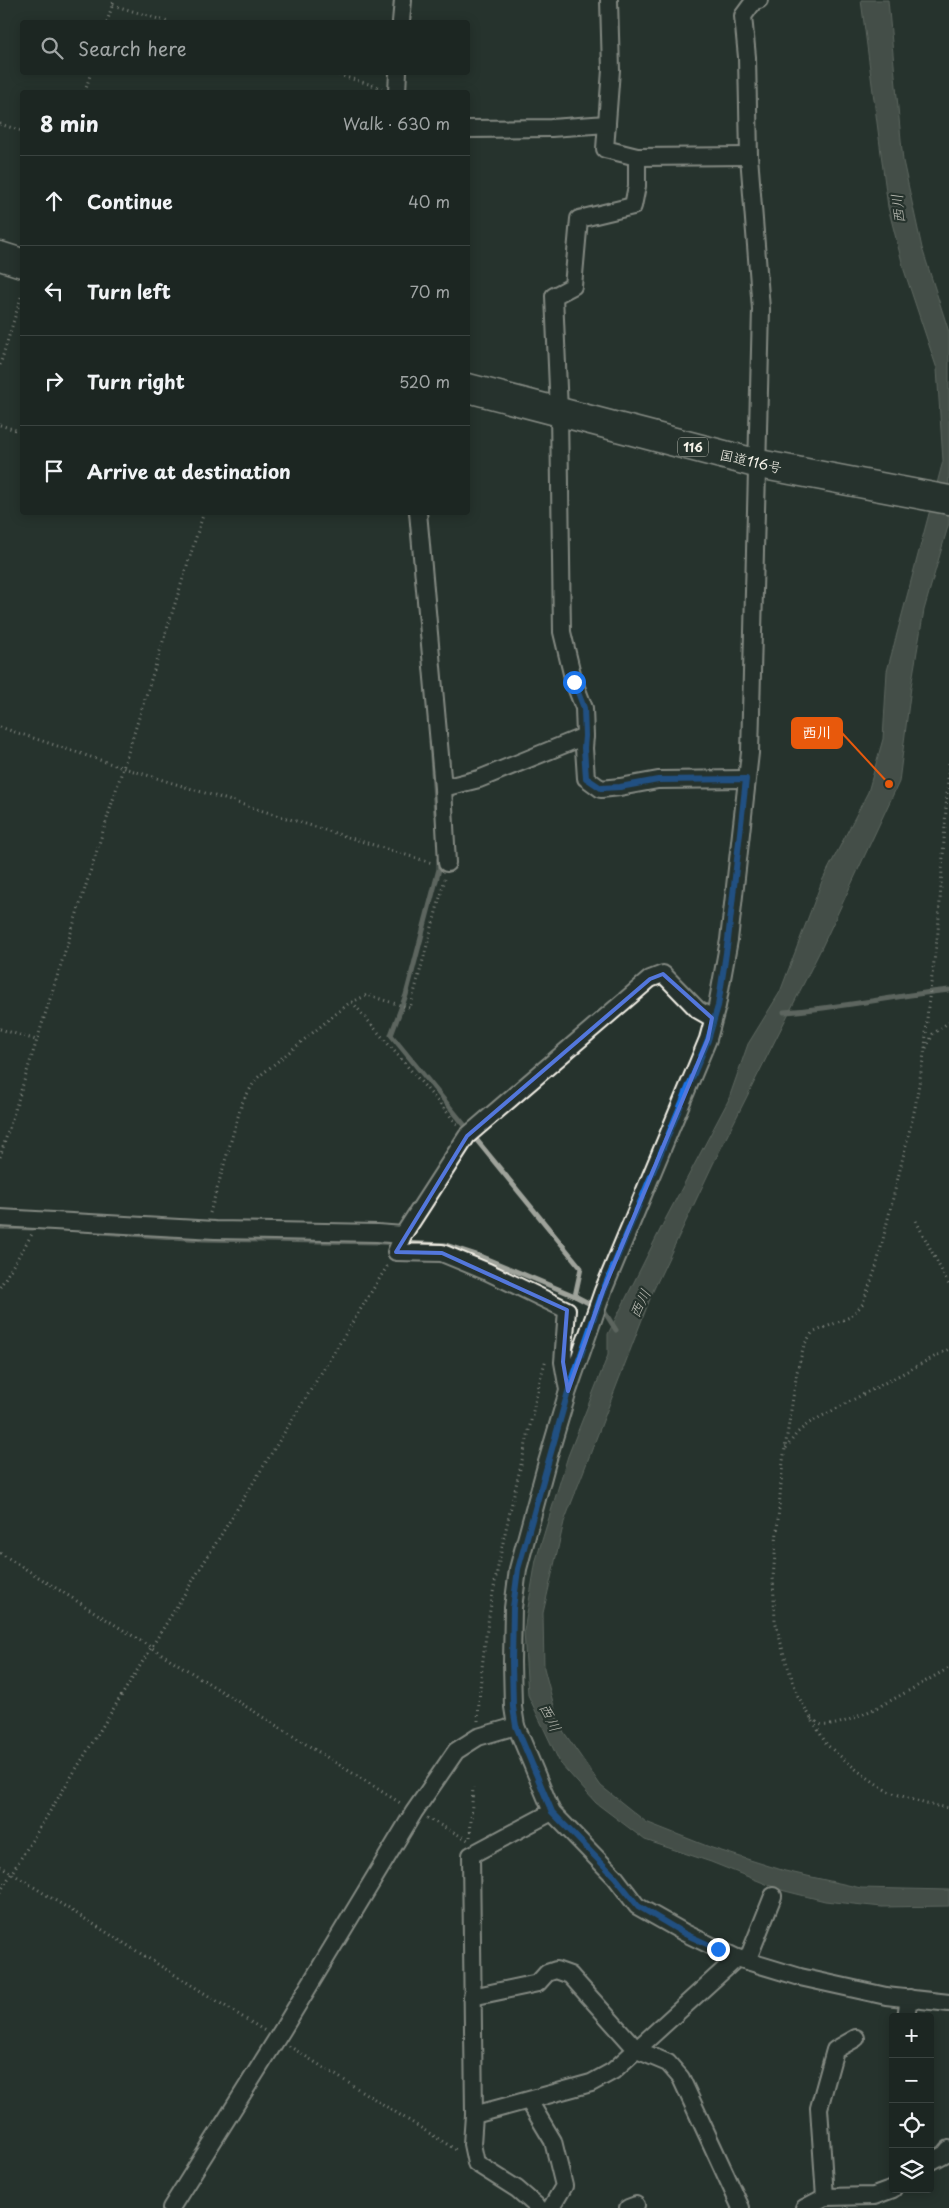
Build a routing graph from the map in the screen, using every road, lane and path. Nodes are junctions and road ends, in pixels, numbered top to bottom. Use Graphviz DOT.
graph roads {
  1 [pos="114,0"];
  2 [pos="403,0"];
  3 [pos="609,0"];
  4 [pos="756,0"];
  5 [pos="112,5"];
  6 [pos="108,20"];
  7 [pos="161,20"];
  8 [pos="401,20"];
  9 [pos="90,75"];
  10 [pos="339,75"];
  11 [pos="398,75"];
  12 [pos="85,90"];
  13 [pos="389,90"];
  14 [pos="397,90"];
  15 [pos="0,124"];
  16 [pos="607,124"];
  17 [pos="470,129"];
  18 [pos="20,130"];
  19 [pos="748,156"];
  20 [pos="637,157"];
  21 [pos="0,256"];
  22 [pos="20,262"];
  23 [pos="20,300"];
  24 [pos="0,365"];
  25 [pos="470,389"];
  26 [pos="559,411"];
  27 [pos="0,425"];
  28 [pos="20,431"];
  29 [pos="759,464"];
  30 [pos="949,500"];
  31 [pos="203,515"];
  32 [pos="418,515"];
  33 [pos="0,727"];
  34 [pos="585,736"];
  35 [pos="949,763"];
  36 [pos="124,768"];
  37 [pos="746,779"];
  38 [pos="443,788"];
  39 [pos="447,863"];
  40 [pos="352,1002"];
  41 [pos="712,1018"];
  42 [pos="949,1022"];
  43 [pos="0,1029"];
  44 [pos="36,1040"];
  45 [pos="925,1048"];
  46 [pos="468,1136"];
  47 [pos="0,1157"];
  48 [pos="0,1218"];
  49 [pos="34,1220"];
  50 [pos="916,1221"];
  51 [pos="202,1230"];
  52 [pos="402,1235"];
  53 [pos="396,1252"];
  54 [pos="949,1285"];
  55 [pos="0,1287"];
  56 [pos="949,1349"];
  57 [pos="547,1357"];
  58 [pos="568,1392"];
  59 [pos="785,1449"];
  60 [pos="0,1553"];
  61 [pos="150,1648"];
  62 [pos="949,1668"];
  63 [pos="810,1718"];
  64 [pos="516,1726"];
  65 [pos="478,1737"];
  66 [pos="473,1787"];
  67 [pos="949,1808"];
  68 [pos="414,1812"];
  69 [pos="552,1812"];
  70 [pos="0,1866"];
  71 [pos="10,1874"];
  72 [pos="0,1892"];
  73 [pos="773,1896"];
  74 [pos="742,1960"];
  75 [pos="472,1997"];
  76 [pos="909,1998"];
  77 [pos="949,2003"];
  78 [pos="907,2013"];
  79 [pos="856,2038"];
  80 [pos="277,2039"];
  81 [pos="638,2050"];
  82 [pos="529,2101"];
  83 [pos="474,2115"];
  84 [pos="949,2149"];
  85 [pos="934,2160"];
  86 [pos="476,2162"];
  87 [pos="889,2190"];
  88 [pos="825,2197"];
  89 [pos="171,2208"];
  90 [pos="539,2208"];
  91 [pos="551,2208"];
  92 [pos="741,2208"];
  93 [pos="804,2208"];
  1 -- 5 [label="path"];
  2 -- 8 [label="street"];
  3 -- 16 [label="street"];
  4 -- 19 [label="street"];
  5 -- 6 [label="path"];
  5 -- 7 [label="path"];
  9 -- 12 [label="path"];
  10 -- 13 [label="path"];
  11 -- 14 [label="street"];
  15 -- 18 [label="path"];
  16 -- 17 [label="street"];
  16 -- 20 [label="street"];
  19 -- 20 [label="street"];
  19 -- 29 [label="street"];
  20 -- 26 [label="street"];
  21 -- 22 [label="highway"];
  23 -- 24 [label="path"];
  25 -- 26 [label="highway, 国道116号 / 116"];
  26 -- 29 [label="highway, 国道116号 / 116"];
  26 -- 34 [label="street"];
  27 -- 28 [label="path"];
  29 -- 30 [label="highway, 国道116号 / 116"];
  29 -- 37 [label="street"];
  31 -- 36 [label="path"];
  32 -- 38 [label="street"];
  33 -- 36 [label="path"];
  34 -- 37 [label="street"];
  34 -- 38 [label="street"];
  35 -- 45 [label="path"];
  36 -- 39 [label="path"];
  36 -- 44 [label="path"];
  37 -- 41 [label="street"];
  38 -- 39 [label="street"];
  39 -- 40 [label="path"];
  40 -- 46 [label="path"];
  40 -- 51 [label="path"];
  41 -- 46 [label="street"];
  41 -- 58 [label="street"];
  42 -- 45 [label="path"];
  43 -- 44 [label="path"];
  44 -- 47 [label="path"];
  45 -- 59 [label="path"];
  46 -- 52 [label="street"];
  48 -- 49 [label="street"];
  49 -- 51 [label="street"];
  49 -- 55 [label="path"];
  50 -- 54 [label="path"];
  51 -- 52 [label="street"];
  52 -- 53 [label="street"];
  53 -- 58 [label="street"];
  53 -- 61 [label="path"];
  56 -- 59 [label="path"];
  57 -- 65 [label="path"];
  58 -- 64 [label="street"];
  59 -- 63 [label="path"];
  60 -- 61 [label="path"];
  61 -- 68 [label="path"];
  61 -- 71 [label="path"];
  62 -- 63 [label="path"];
  63 -- 67 [label="path"];
  64 -- 65 [label="street"];
  64 -- 69 [label="street"];
  65 -- 68 [label="street"];
  66 -- 68 [label="path"];
  68 -- 80 [label="street"];
  69 -- 74 [label="street"];
  69 -- 75 [label="street"];
  70 -- 71 [label="path"];
  71 -- 72 [label="path"];
  71 -- 80 [label="path"];
  73 -- 74 [label="street"];
  74 -- 76 [label="street"];
  74 -- 81 [label="street"];
  75 -- 81 [label="street"];
  75 -- 83 [label="street"];
  76 -- 77 [label="street"];
  76 -- 78 [label="street"];
  79 -- 88 [label="street"];
  80 -- 86 [label="path"];
  80 -- 89 [label="street"];
  81 -- 82 [label="street"];
  81 -- 92 [label="street"];
  82 -- 83 [label="street"];
  82 -- 91 [label="street"];
  83 -- 86 [label="street"];
  84 -- 85 [label="street"];
  86 -- 90 [label="street"];
  87 -- 88 [label="street"];
  88 -- 93 [label="street"];
}
